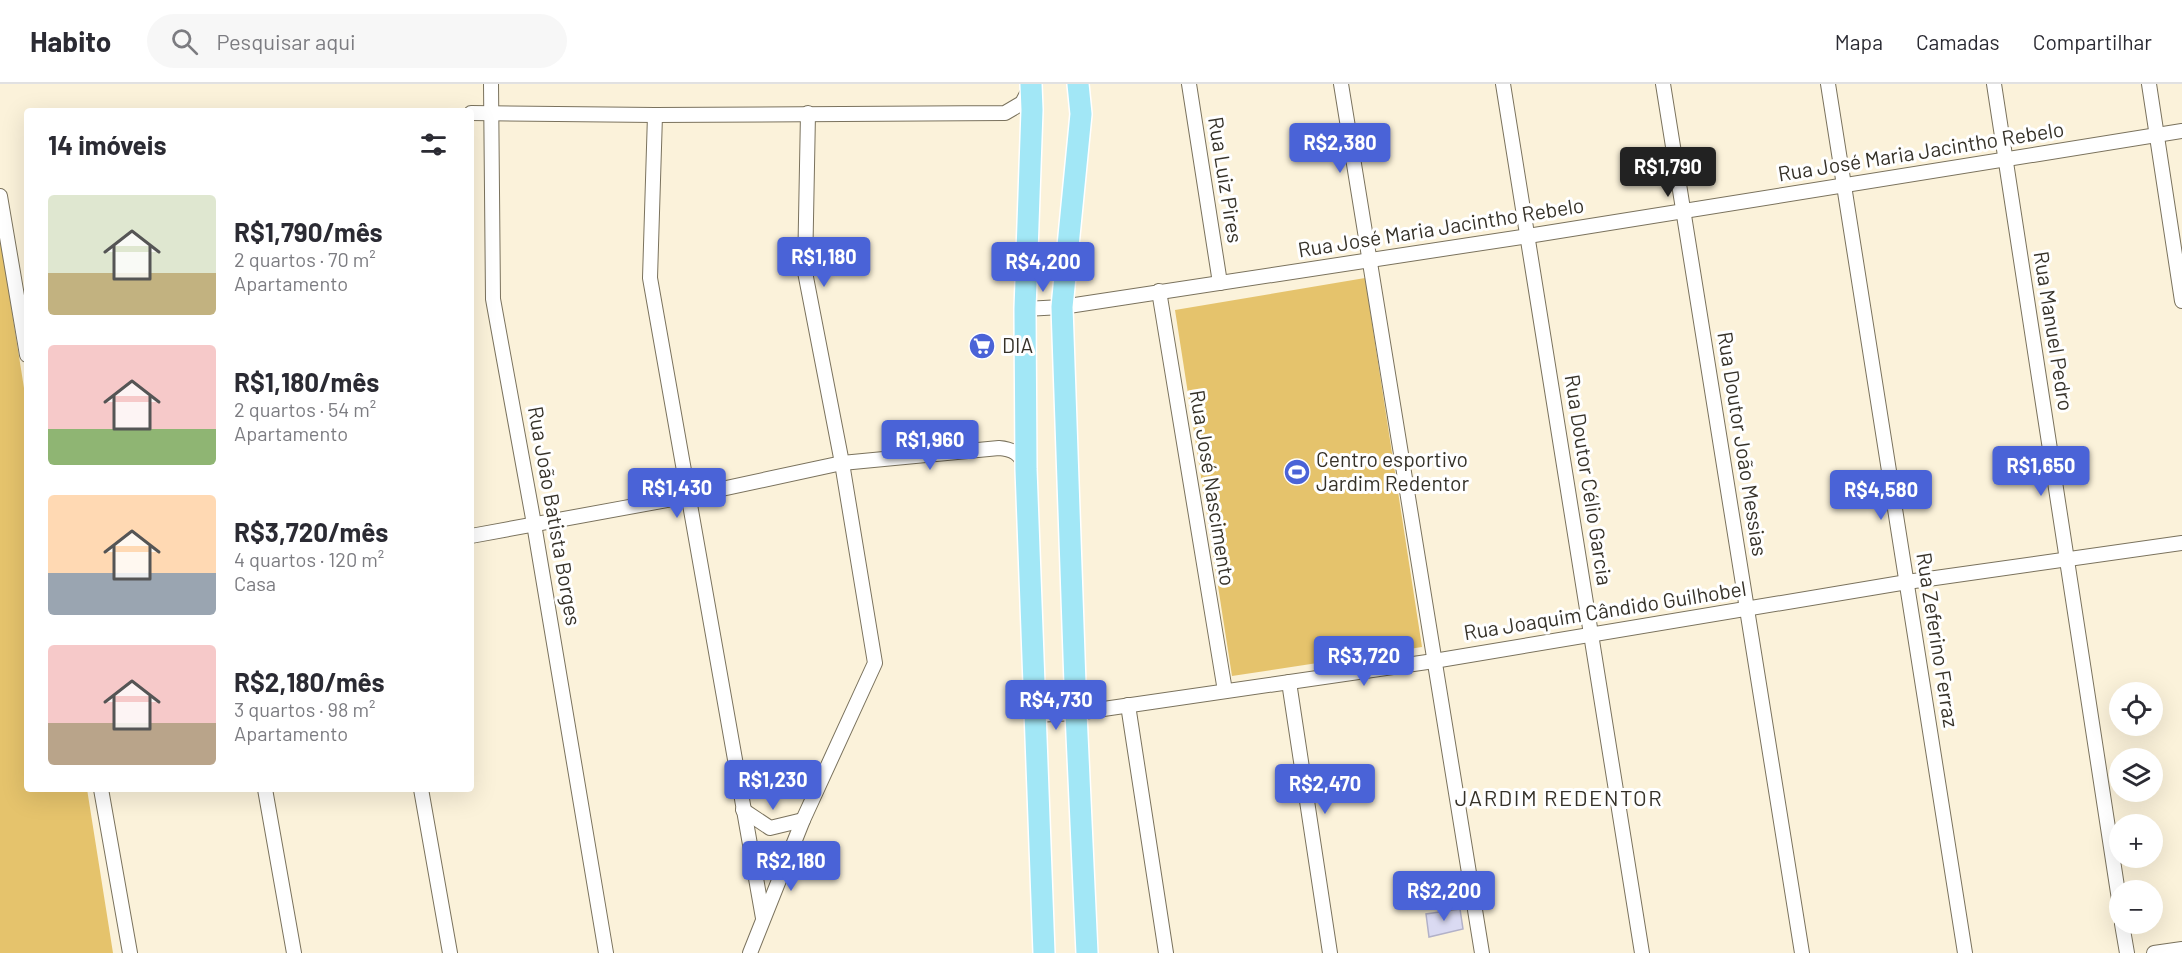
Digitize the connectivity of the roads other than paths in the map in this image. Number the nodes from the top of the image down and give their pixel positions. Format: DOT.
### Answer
graph roads {
  1 [pos="491,84"];
  2 [pos="1078,84"];
  3 [pos="1189,84"];
  4 [pos="1341,84"];
  5 [pos="1503,84"];
  6 [pos="1663,84"];
  7 [pos="1828,84"];
  8 [pos="1994,84"];
  9 [pos="2149,84"];
  10 [pos="1031,85"];
  11 [pos="474,113"];
  12 [pos="492,113"];
  13 [pos="808,113"];
  14 [pos="655,115"];
  15 [pos="2182,131"];
  16 [pos="2156,135"];
  17 [pos="2006,160"];
  18 [pos="1844,185"];
  19 [pos="0,196"];
  20 [pos="1683,212"];
  21 [pos="1528,237"];
  22 [pos="1370,260"];
  23 [pos="1220,283"];
  24 [pos="1159,291"];
  25 [pos="2182,301"];
  26 [pos="1062,307"];
  27 [pos="1025,309"];
  28 [pos="24,337"];
  29 [pos="842,463"];
  30 [pos="1026,469"];
  31 [pos="689,496"];
  32 [pos="534,524"];
  33 [pos="474,535"];
  34 [pos="2182,543"];
  35 [pos="2067,560"];
  36 [pos="1907,582"];
  37 [pos="1747,609"];
  38 [pos="1591,634"];
  39 [pos="1434,661"];
  40 [pos="1289,682"];
  41 [pos="1225,692"];
  42 [pos="1128,705"];
  43 [pos="1076,713"];
  44 [pos="1034,715"];
  45 [pos="102,792"];
  46 [pos="266,792"];
  47 [pos="422,792"];
  48 [pos="743,810"];
  49 [pos="803,820"];
  50 [pos="2116,880"];
  51 [pos="764,918"];
  52 [pos="2124,934"];
  53 [pos="2182,949"];
  54 [pos="131,950"];
  55 [pos="294,953"];
  56 [pos="450,953"];
  57 [pos="606,953"];
  58 [pos="750,953"];
  59 [pos="1044,953"];
  60 [pos="1087,953"];
  61 [pos="1166,953"];
  62 [pos="1330,953"];
  63 [pos="1482,953"];
  64 [pos="1642,953"];
  65 [pos="1802,953"];
  66 [pos="1965,953"];
  67 [pos="2127,953"];
  68 [pos="2154,953"];
  1 -- 12 [label="street, Rua João Batista Borges"];
  2 -- 26 [label="main road"];
  3 -- 23 [label="street, Rua Luiz Pires"];
  4 -- 22 [label="street"];
  5 -- 21 [label="street, Rua Doutor Célio Garcia"];
  6 -- 20 [label="street, Rua Doutor João Messias"];
  7 -- 18 [label="street, Rua Zeferino Ferraz"];
  8 -- 17 [label="street, Rua Manuel Pedro"];
  9 -- 16 [label="street"];
  10 -- 13 [label="street"];
  10 -- 27 [label="main road"];
  11 -- 12 [label="street"];
  12 -- 14 [label="street"];
  12 -- 32 [label="street, Rua João Batista Borges"];
  13 -- 14 [label="street"];
  13 -- 29 [label="street"];
  14 -- 31 [label="street"];
  15 -- 16 [label="street, Rua José Maria Jacintho Rebelo"];
  16 -- 17 [label="street, Rua José Maria Jacintho Rebelo"];
  16 -- 25 [label="street"];
  17 -- 18 [label="street, Rua José Maria Jacintho Rebelo"];
  17 -- 35 [label="street, Rua Manuel Pedro"];
  18 -- 20 [label="street, Rua José Maria Jacintho Rebelo"];
  18 -- 36 [label="street, Rua Zeferino Ferraz"];
  19 -- 28 [label="street"];
  20 -- 21 [label="street, Rua José Maria Jacintho Rebelo"];
  20 -- 37 [label="street, Rua Doutor João Messias"];
  21 -- 22 [label="street, Rua José Maria Jacintho Rebelo"];
  21 -- 38 [label="street, Rua Doutor Célio Garcia"];
  22 -- 23 [label="street, Rua José Maria Jacintho Rebelo"];
  22 -- 39 [label="street"];
  23 -- 24 [label="street, Rua José Maria Jacintho Rebelo"];
  24 -- 26 [label="street, Rua José Maria Jacintho Rebelo"];
  24 -- 41 [label="street, Rua José Nascimento"];
  26 -- 27 [label="street, Rua José Maria Jacintho Rebelo"];
  26 -- 43 [label="main road"];
  27 -- 30 [label="main road"];
  29 -- 30 [label="street"];
  29 -- 31 [label="street"];
  29 -- 49 [label="street"];
  30 -- 44 [label="main road"];
  31 -- 32 [label="street"];
  31 -- 48 [label="street"];
  32 -- 33 [label="street"];
  32 -- 57 [label="street, Rua João Batista Borges"];
  34 -- 35 [label="street, Rua Joaquim Cândido Guilhobel"];
  35 -- 36 [label="street, Rua Joaquim Cândido Guilhobel"];
  35 -- 50 [label="street, Rua Manuel Pedro"];
  36 -- 37 [label="street, Rua Joaquim Cândido Guilhobel"];
  36 -- 66 [label="street, Rua Zeferino Ferraz"];
  37 -- 38 [label="street, Rua Joaquim Cândido Guilhobel"];
  37 -- 65 [label="street, Rua Doutor João Messias"];
  38 -- 39 [label="street, Rua Joaquim Cândido Guilhobel"];
  38 -- 64 [label="street, Rua Doutor Célio Garcia"];
  39 -- 40 [label="street, Rua Joaquim Cândido Guilhobel"];
  39 -- 63 [label="street"];
  40 -- 41 [label="street, Rua Joaquim Cândido Guilhobel"];
  40 -- 62 [label="street"];
  41 -- 42 [label="street, Rua Joaquim Cândido Guilhobel"];
  42 -- 43 [label="street, Rua Joaquim Cândido Guilhobel"];
  42 -- 61 [label="street"];
  43 -- 44 [label="street, Rua Joaquim Cândido Guilhobel"];
  43 -- 60 [label="main road"];
  44 -- 59 [label="main road"];
  45 -- 54 [label="street"];
  46 -- 55 [label="street"];
  47 -- 56 [label="street"];
  48 -- 49 [label="street"];
  48 -- 51 [label="street"];
  49 -- 51 [label="street"];
  51 -- 58 [label="street"];
  52 -- 67 [label="street"];
  53 -- 68 [label="street"];
}
